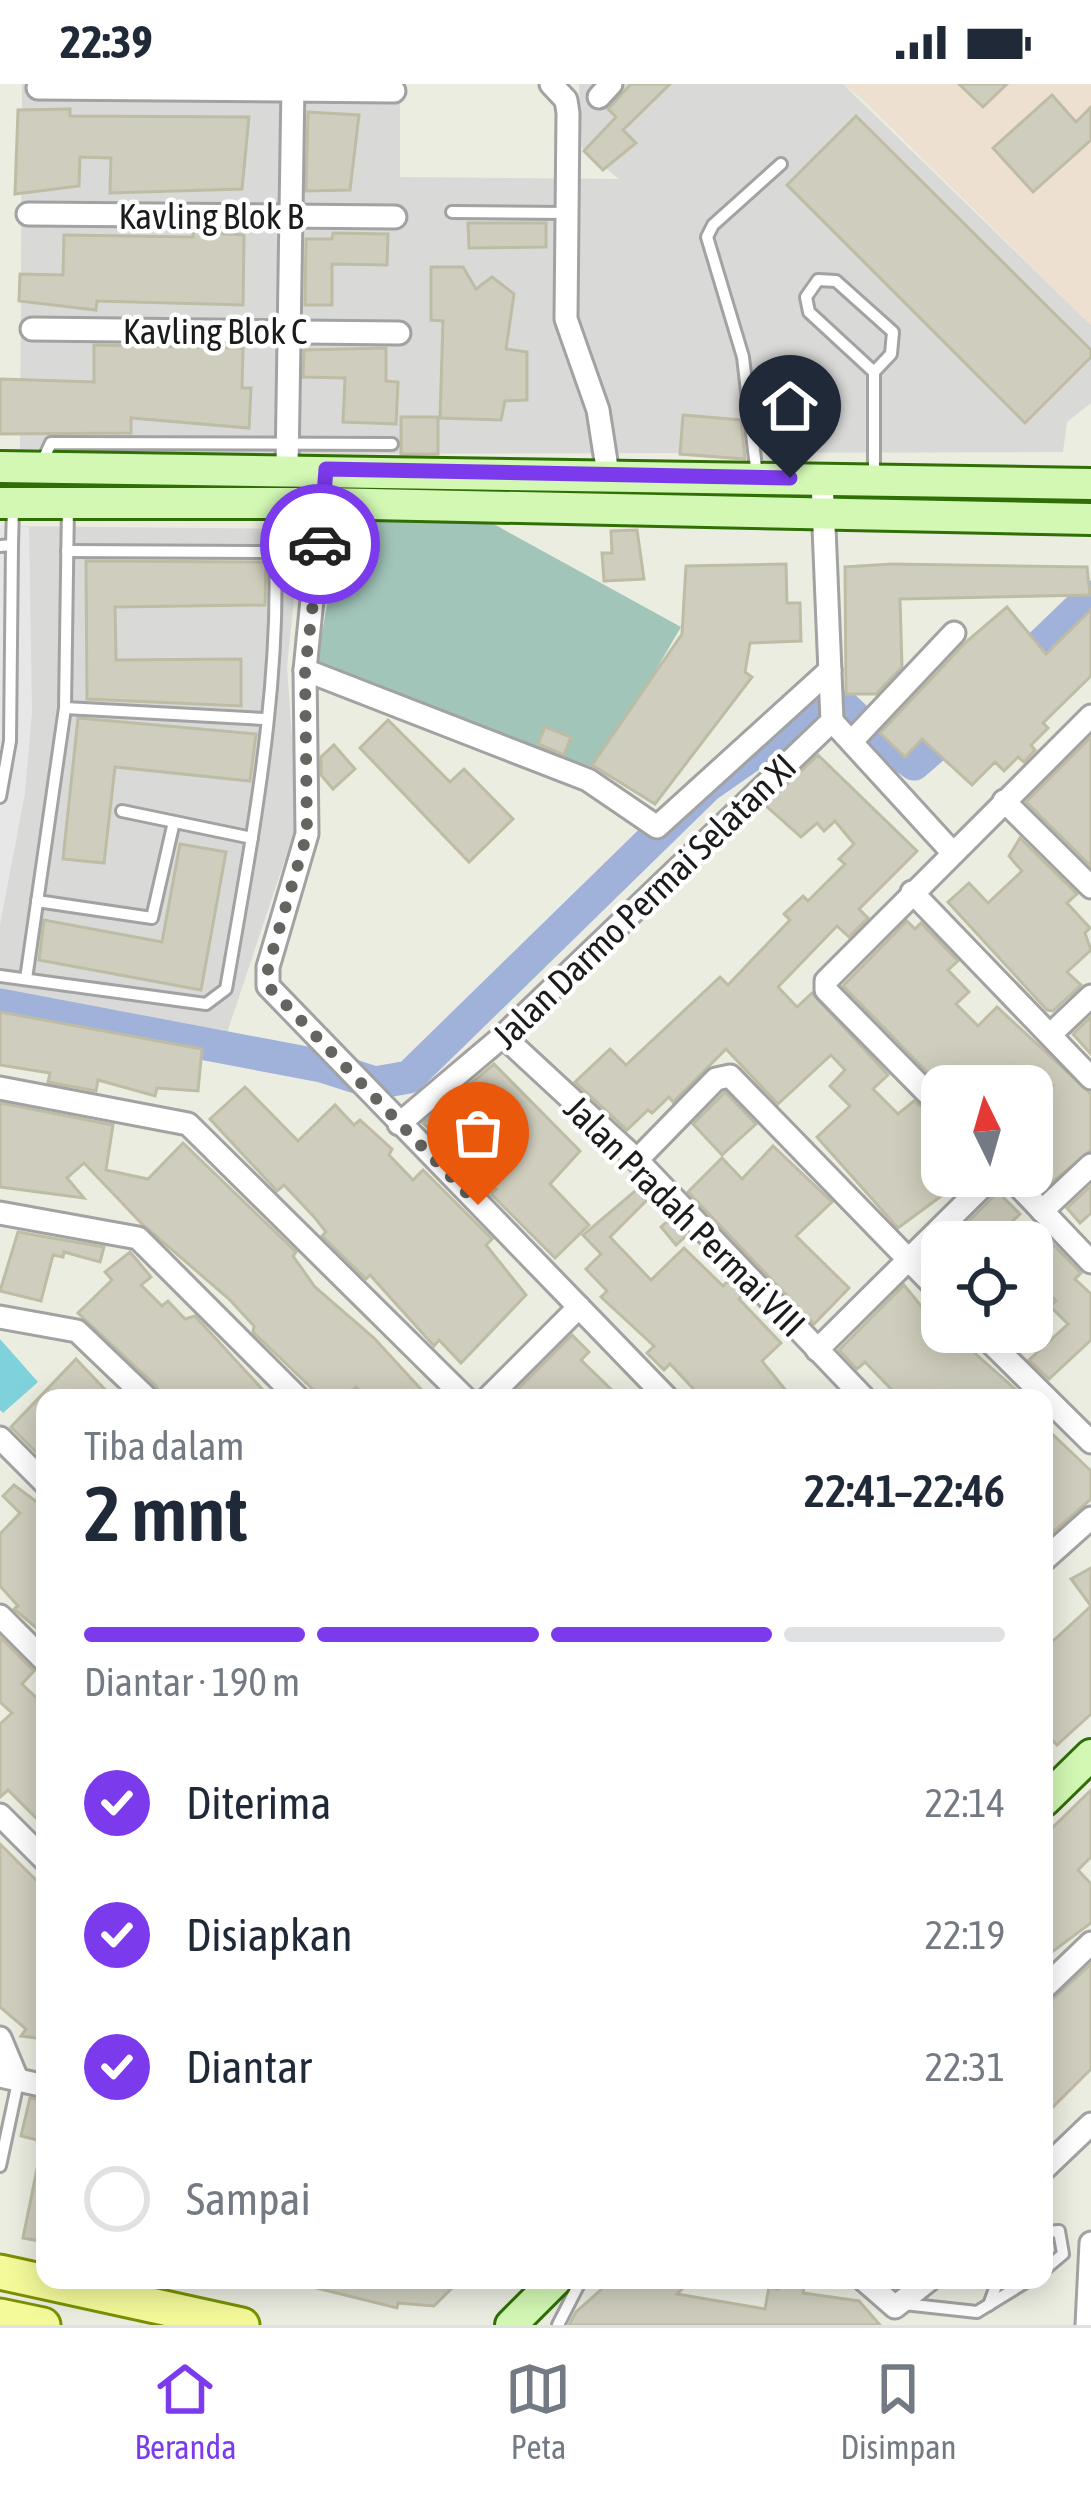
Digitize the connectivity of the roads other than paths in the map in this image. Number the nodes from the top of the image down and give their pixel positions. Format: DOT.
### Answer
graph roads {
  1 [pos="551,84"];
  2 [pos="293,87"];
  3 [pos="38,88"];
  4 [pos="394,91"];
  5 [pos="781,164"];
  6 [pos="452,212"];
  7 [pos="28,214"];
  8 [pos="567,214"];
  9 [pos="291,216"];
  10 [pos="395,217"];
  11 [pos="32,329"];
  12 [pos="289,332"];
  13 [pos="399,332"];
  14 [pos="874,372"];
  15 [pos="392,444"];
  16 [pos="287,456"];
  17 [pos="0,467"];
  18 [pos="40,467"];
  19 [pos="119,467"];
  20 [pos="326,469"];
  21 [pos="520,473"];
  22 [pos="608,474"];
  23 [pos="757,478"];
  24 [pos="822,479"];
  25 [pos="874,480"];
  26 [pos="1091,484"];
  27 [pos="68,502"];
  28 [pos="120,502"];
  29 [pos="272,502"];
  30 [pos="6,503"];
  31 [pos="324,503"];
  32 [pos="520,508"];
  33 [pos="824,516"];
  34 [pos="1091,519"];
  35 [pos="6,545"];
  36 [pos="67,551"];
  37 [pos="277,552"];
  38 [pos="954,633"];
  39 [pos="305,670"];
  40 [pos="830,670"];
  41 [pos="65,708"];
  42 [pos="1091,716"];
  43 [pos="264,719"];
  44 [pos="832,722"];
  45 [pos="5,740"];
  46 [pos="852,741"];
  47 [pos="0,797"];
  48 [pos="1004,801"];
  49 [pos="122,811"];
  50 [pos="173,826"];
  51 [pos="252,838"];
  52 [pos="952,852"];
  53 [pos="1091,887"];
  54 [pos="912,892"];
  55 [pos="37,902"];
  56 [pos="0,976"];
  57 [pos="26,979"];
  58 [pos="1091,996"];
  59 [pos="1051,1034"];
  60 [pos="503,1036"];
  61 [pos="1091,1078"];
  62 [pos="921,1087"];
  63 [pos="0,1088"];
  64 [pos="398,1124"];
  65 [pos="637,1160"];
  66 [pos="1091,1165"];
  67 [pos="972,1197"];
  68 [pos="1029,1197"];
  69 [pos="1042,1211"];
  70 [pos="0,1213"];
  71 [pos="908,1260"];
  72 [pos="1091,1262"];
  73 [pos="921,1273"];
  74 [pos="579,1307"];
  75 [pos="0,1317"];
  76 [pos="818,1350"];
  77 [pos="1001,1353"];
  78 [pos="138,1389"];
  79 [pos="289,1389"];
  80 [pos="456,1389"];
  81 [pos="497,1389"];
  82 [pos="658,1389"];
  83 [pos="855,1389"];
  84 [pos="1038,1389"];
  85 [pos="1053,1404"];
  86 [pos="0,1438"];
  87 [pos="1091,1442"];
  88 [pos="36,1474"];
  89 [pos="1091,1518"];
  90 [pos="1053,1552"];
  91 [pos="0,1616"];
  92 [pos="36,1652"];
  93 [pos="1091,1755"];
  94 [pos="1053,1790"];
  95 [pos="0,1814"];
  96 [pos="36,1851"];
  97 [pos="1091,1943"];
  98 [pos="1053,1979"];
  99 [pos="0,2038"];
  100 [pos="9,2078"];
  101 [pos="1091,2124"];
  102 [pos="1053,2160"];
  103 [pos="0,2166"];
  104 [pos="1053,2232"];
  105 [pos="1091,2242"];
  106 [pos="1053,2262"];
  107 [pos="0,2272"];
  108 [pos="36,2281"];
  109 [pos="65,2289"];
  110 [pos="547,2289"];
  111 [pos="576,2289"];
  112 [pos="872,2289"];
  113 [pos="920,2289"];
  114 [pos="995,2289"];
  115 [pos="1015,2289"];
  116 [pos="904,2304"];
  117 [pos="989,2306"];
  118 [pos="175,2318"];
  119 [pos="4,2319"];
  120 [pos="43,2325"];
  121 [pos="242,2325"];
  122 [pos="511,2325"];
  123 [pos="558,2325"];
  124 [pos="1087,2325"];
  1 -- 8 [label="street"];
  2 -- 3 [label="street"];
  2 -- 4 [label="street"];
  2 -- 9 [label="street"];
  5 -- 23 [label="lane"];
  6 -- 8 [label="lane"];
  7 -- 9 [label="street, Kavling Blok B"];
  8 -- 22 [label="street"];
  9 -- 10 [label="street, Kavling Blok B"];
  9 -- 12 [label="street"];
  11 -- 12 [label="street, Kavling Blok C"];
  12 -- 13 [label="street, Kavling Blok C"];
  12 -- 16 [label="street"];
  14 -- 14 [label="lane"];
  14 -- 25 [label="lane"];
  15 -- 16 [label="lane"];
  16 -- 18 [label="lane"];
  16 -- 19 [label="main road"];
  16 -- 20 [label="main road"];
  17 -- 18 [label="main road"];
  18 -- 19 [label="main road"];
  19 -- 28 [label="main road"];
  20 -- 21 [label="main road"];
  20 -- 31 [label="street"];
  21 -- 22 [label="main road"];
  21 -- 32 [label="main road"];
  22 -- 23 [label="main road"];
  23 -- 24 [label="main road"];
  24 -- 25 [label="main road"];
  24 -- 33 [label="street"];
  25 -- 26 [label="main road"];
  27 -- 28 [label="main road"];
  27 -- 30 [label="main road"];
  27 -- 36 [label="lane"];
  28 -- 29 [label="main road"];
  29 -- 31 [label="main road"];
  29 -- 37 [label="lane"];
  30 -- 35 [label="lane"];
  31 -- 32 [label="main road"];
  31 -- 39 [label="street"];
  32 -- 33 [label="main road"];
  33 -- 34 [label="main road"];
  33 -- 40 [label="street"];
  35 -- 45 [label="lane"];
  36 -- 37 [label="lane"];
  36 -- 41 [label="lane"];
  37 -- 43 [label="lane"];
  38 -- 46 [label="street"];
  39 -- 40 [label="street"];
  39 -- 64 [label="street"];
  40 -- 44 [label="street"];
  41 -- 43 [label="lane"];
  41 -- 55 [label="lane"];
  42 -- 48 [label="street"];
  43 -- 51 [label="lane"];
  44 -- 46 [label="street"];
  44 -- 60 [label="street, Jalan Darmo Permai Selatan XI"];
  45 -- 47 [label="lane"];
  46 -- 52 [label="street"];
  48 -- 52 [label="street"];
  48 -- 53 [label="street"];
  49 -- 50 [label="lane"];
  50 -- 51 [label="lane"];
  50 -- 55 [label="lane"];
  51 -- 57 [label="lane"];
  52 -- 54 [label="street"];
  54 -- 59 [label="street"];
  54 -- 62 [label="street"];
  55 -- 57 [label="lane"];
  56 -- 57 [label="lane"];
  58 -- 59 [label="street"];
  59 -- 61 [label="street"];
  60 -- 64 [label="street, Jalan Darmo Permai Selatan XI"];
  60 -- 65 [label="street, Jalan Pradah Permai VIII"];
  63 -- 80 [label="street"];
  64 -- 74 [label="street"];
  65 -- 71 [label="street"];
  65 -- 76 [label="street, Jalan Pradah Permai VIII"];
  66 -- 69 [label="street"];
  67 -- 71 [label="street"];
  68 -- 69 [label="street"];
  69 -- 72 [label="street"];
  70 -- 79 [label="street"];
  71 -- 73 [label="street"];
  71 -- 76 [label="street"];
  74 -- 81 [label="street"];
  74 -- 82 [label="street"];
  75 -- 78 [label="street"];
  76 -- 83 [label="street, Jalan Pradah Permai VIII"];
  77 -- 84 [label="street"];
  85 -- 87 [label="street"];
  86 -- 88 [label="street"];
  89 -- 90 [label="street"];
  91 -- 92 [label="street"];
  93 -- 94 [label="main road"];
  95 -- 96 [label="street"];
  97 -- 98 [label="street"];
  99 -- 100 [label="street"];
  100 -- 103 [label="lane"];
  101 -- 102 [label="street"];
  104 -- 106 [label="lane"];
  105 -- 124 [label="street"];
  107 -- 108 [label="main road"];
  109 -- 118 [label="main road"];
  110 -- 122 [label="main road"];
  111 -- 123 [label="lane"];
  112 -- 116 [label="street"];
  113 -- 116 [label="street"];
  114 -- 117 [label="lane"];
  115 -- 117 [label="lane"];
  116 -- 117 [label="lane"];
  118 -- 121 [label="main road"];
  119 -- 120 [label="main road"];
}
